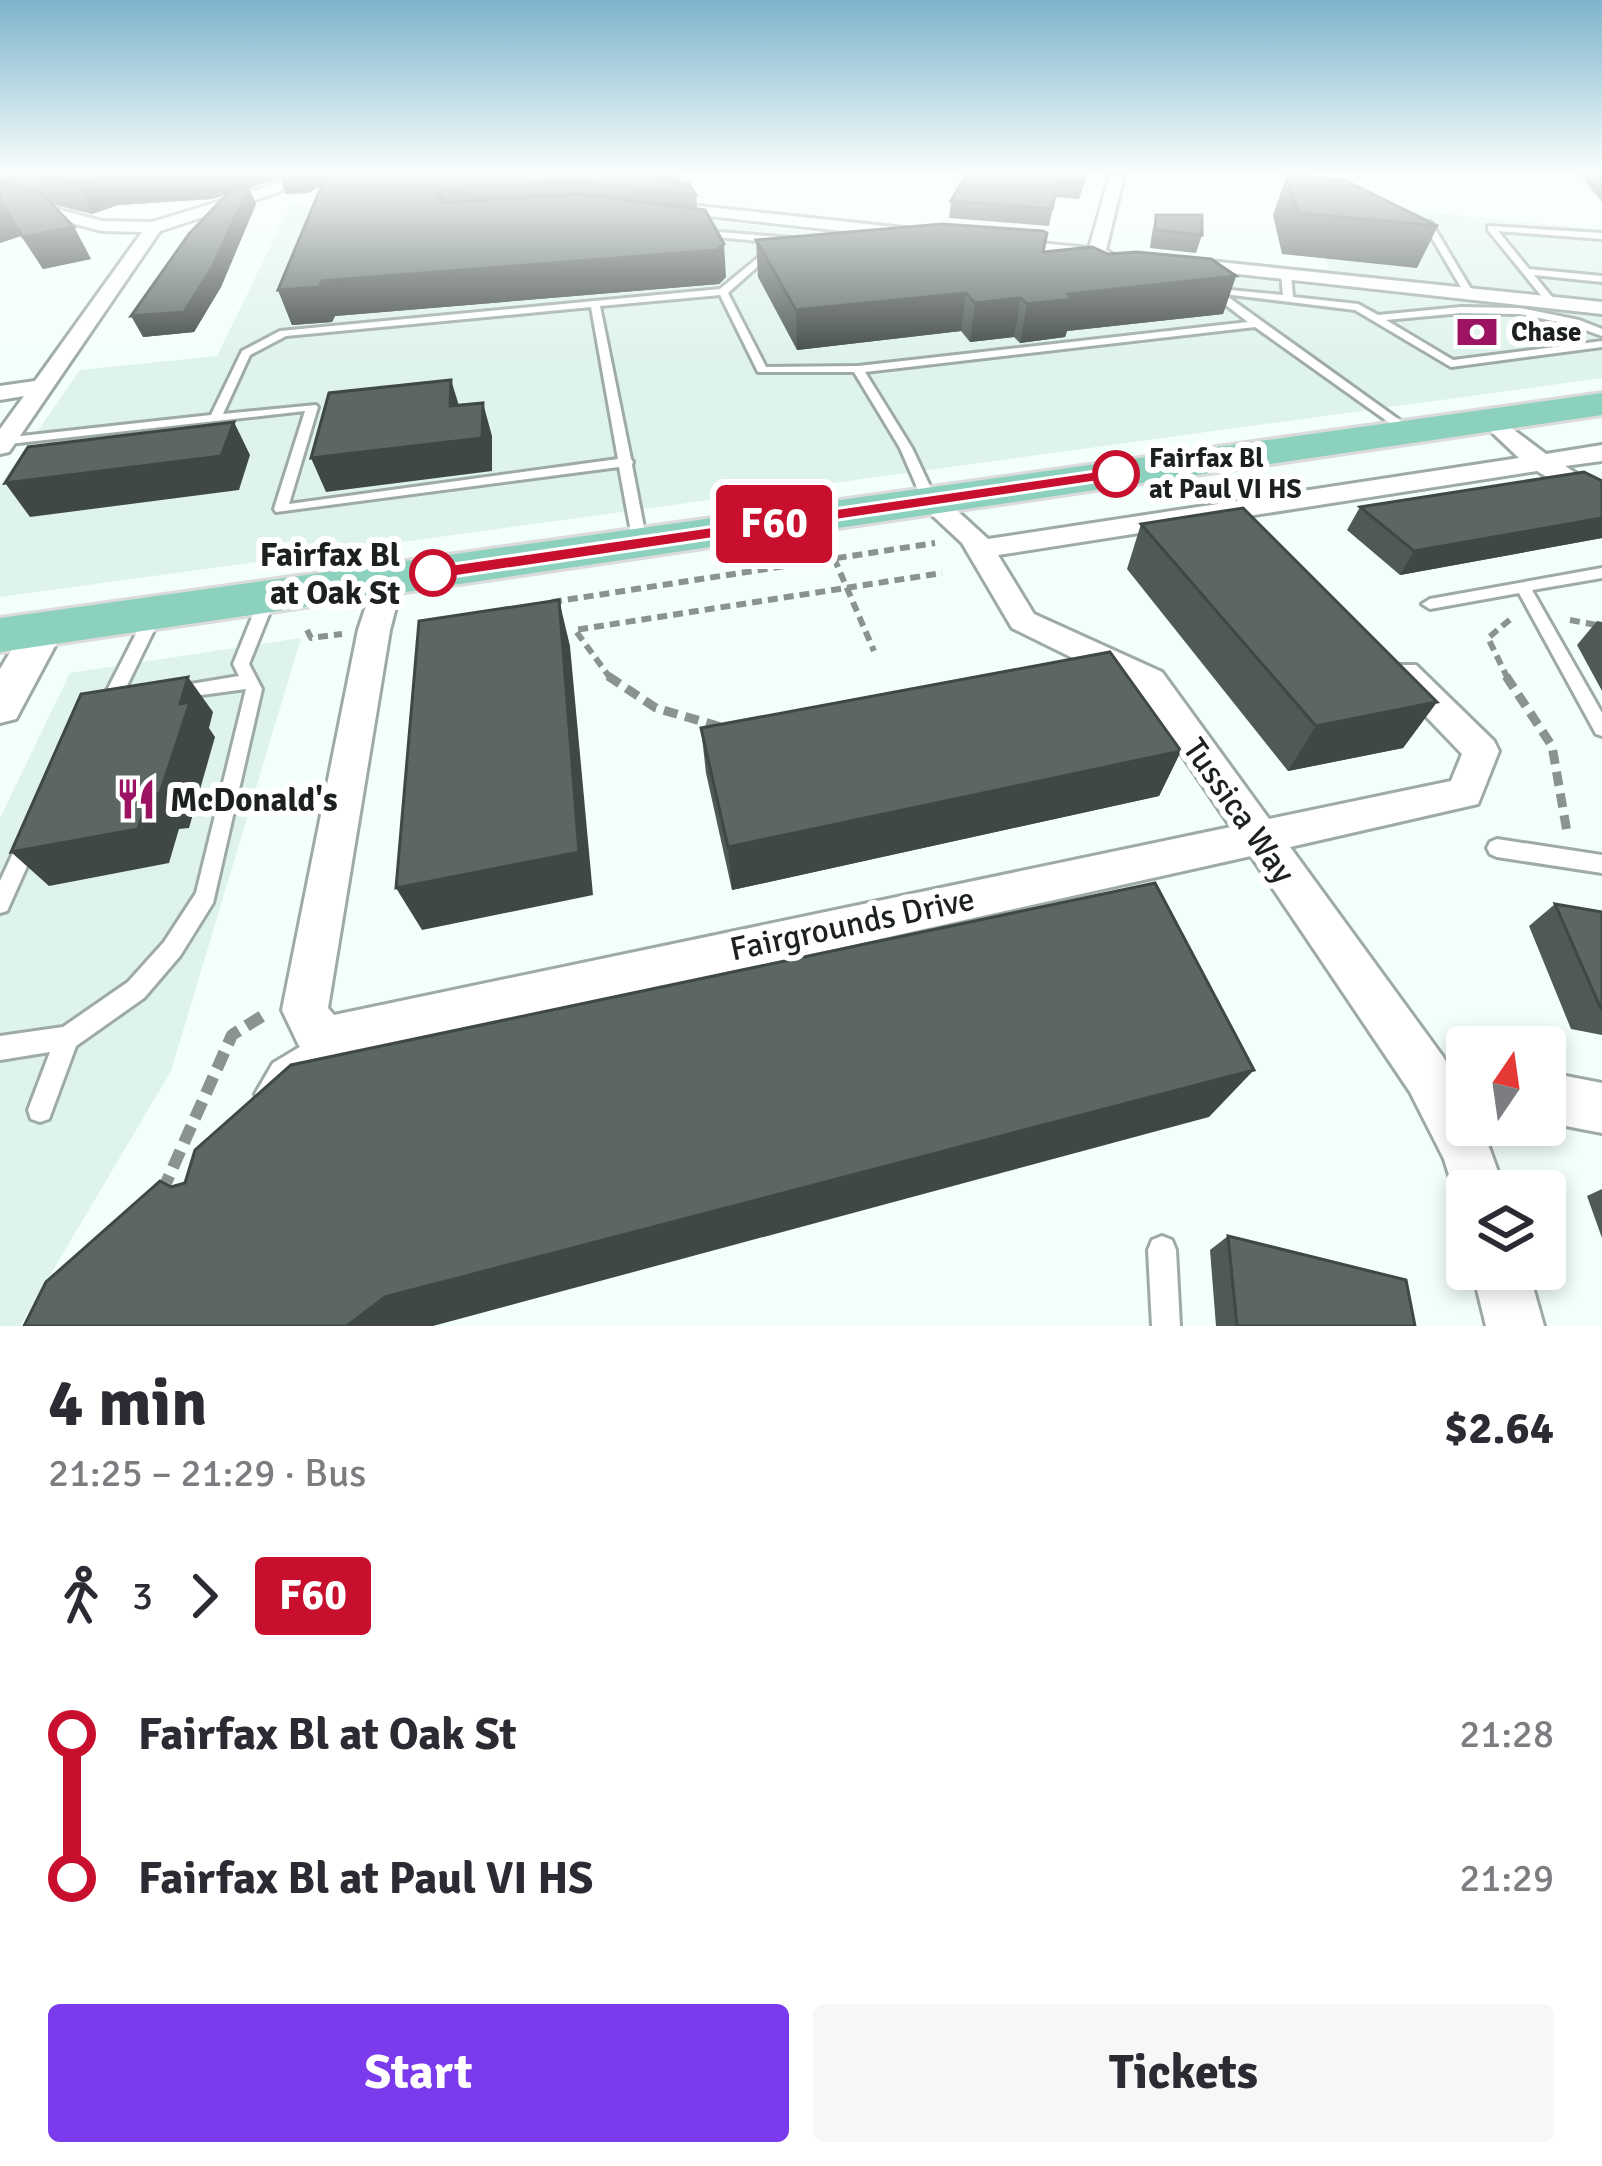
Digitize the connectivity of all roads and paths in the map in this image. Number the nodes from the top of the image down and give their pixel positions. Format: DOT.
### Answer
graph roads {
  1 [pos="147,237"];
  2 [pos="746,237"];
  3 [pos="1101,237"];
  4 [pos="1435,237"];
  5 [pos="1498,237"];
  6 [pos="782,240"];
  7 [pos="801,241"];
  8 [pos="990,249"];
  9 [pos="1096,254"];
  10 [pos="1118,256"];
  11 [pos="1040,259"];
  12 [pos="1160,261"];
  13 [pos="1526,271"];
  14 [pos="1286,274"];
  15 [pos="1602,279"];
  16 [pos="1191,288"];
  17 [pos="1214,291"];
  18 [pos="723,292"];
  19 [pos="1469,294"];
  20 [pos="1288,299"];
  21 [pos="1551,302"];
  22 [pos="595,304"];
  23 [pos="1602,308"];
  24 [pos="1376,318"];
  25 [pos="1256,325"];
  26 [pos="1602,333"];
  27 [pos="1602,344"];
  28 [pos="858,369"];
  29 [pos="43,387"];
  30 [pos="0,393"];
  31 [pos="1602,404"];
  32 [pos="215,418"];
  33 [pos="1491,420"];
  34 [pos="1408,432"];
  35 [pos="2,445"];
  36 [pos="1602,453"];
  37 [pos="627,462"];
  38 [pos="1541,462"];
  39 [pos="930,501"];
  40 [pos="1602,502"];
  41 [pos="1243,509"];
  42 [pos="1274,541"];
  43 [pos="640,543"];
  44 [pos="981,549"];
  45 [pos="835,559"];
  46 [pos="942,573"];
  47 [pos="1602,573"];
  48 [pos="388,580"];
  49 [pos="847,588"];
  50 [pos="1524,589"];
  51 [pos="268,597"];
  52 [pos="1430,604"];
  53 [pos="154,614"];
  54 [pos="1539,616"];
  55 [pos="1602,626"];
  56 [pos="22,632"];
  57 [pos="1370,638"];
  58 [pos="874,651"];
  59 [pos="250,681"];
  60 [pos="158,695"];
  61 [pos="135,698"];
  62 [pos="0,707"];
  63 [pos="729,728"];
  64 [pos="1602,729"];
  65 [pos="36,825"];
  66 [pos="1256,836"];
  67 [pos="1497,848"];
  68 [pos="1579,861"];
  69 [pos="1602,864"];
  70 [pos="0,904"];
  71 [pos="320,1024"];
  72 [pos="67,1038"];
  73 [pos="0,1048"];
  74 [pos="1446,1078"];
  75 [pos="1566,1101"];
  76 [pos="1602,1108"];
  77 [pos="40,1110"];
  78 [pos="255,1110"];
  79 [pos="159,1197"];
  80 [pos="1162,1250"];
  81 [pos="1506,1290"];
  82 [pos="1166,1326"];
  83 [pos="1515,1326"];
  1 -- 29 [label="street"];
  2 -- 6 [label="lane"];
  3 -- 9 [label="street"];
  4 -- 19 [label="lane"];
  5 -- 13 [label="lane"];
  6 -- 7 [label="lane"];
  6 -- 18 [label="lane"];
  8 -- 9 [label="street"];
  8 -- 11 [label="lane"];
  9 -- 10 [label="street"];
  12 -- 14 [label="street"];
  13 -- 15 [label="lane"];
  13 -- 21 [label="lane"];
  14 -- 19 [label="street"];
  14 -- 20 [label="lane"];
  16 -- 17 [label="lane"];
  17 -- 20 [label="lane"];
  17 -- 25 [label="lane"];
  18 -- 22 [label="lane"];
  18 -- 28 [label="lane"];
  19 -- 21 [label="street"];
  20 -- 24 [label="lane"];
  21 -- 23 [label="street"];
  22 -- 32 [label="lane"];
  22 -- 37 [label="lane"];
  24 -- 26 [label="lane"];
  24 -- 27 [label="lane"];
  25 -- 28 [label="lane"];
  25 -- 34 [label="lane"];
  28 -- 39 [label="lane"];
  29 -- 30 [label="street"];
  29 -- 35 [label="street"];
  31 -- 33 [label="main road"];
  32 -- 35 [label="lane"];
  32 -- 37 [label="lane"];
  33 -- 34 [label="main road"];
  33 -- 38 [label="street"];
  34 -- 39 [label="main road"];
  36 -- 38 [label="street"];
  37 -- 43 [label="lane"];
  38 -- 40 [label="street"];
  38 -- 41 [label="street"];
  39 -- 43 [label="main road"];
  39 -- 44 [label="street, Tussica Way"];
  41 -- 42 [label="street"];
  41 -- 44 [label="street"];
  43 -- 48 [label="main road"];
  44 -- 66 [label="street, Tussica Way"];
  45 -- 49 [label="path"];
  46 -- 49 [label="path"];
  47 -- 50 [label="lane"];
  48 -- 51 [label="main road"];
  48 -- 71 [label="street"];
  49 -- 58 [label="path"];
  49 -- 63 [label="path"];
  50 -- 52 [label="lane"];
  50 -- 54 [label="lane"];
  51 -- 53 [label="main road"];
  51 -- 59 [label="lane"];
  53 -- 56 [label="main road"];
  53 -- 61 [label="lane"];
  54 -- 55 [label="path"];
  54 -- 64 [label="lane"];
  54 -- 68 [label="path"];
  56 -- 62 [label="street"];
  57 -- 66 [label="street, Fairgrounds Drive"];
  59 -- 60 [label="lane"];
  59 -- 72 [label="lane"];
  65 -- 70 [label="lane"];
  66 -- 71 [label="street, Fairgrounds Drive"];
  66 -- 74 [label="street, Tussica Way"];
  67 -- 68 [label="lane"];
  68 -- 69 [label="lane"];
  71 -- 78 [label="lane"];
  71 -- 79 [label="path"];
  72 -- 73 [label="lane"];
  72 -- 77 [label="lane"];
  75 -- 76 [label="street"];
  80 -- 82 [label="lane"];
  81 -- 83 [label="street"];
}
